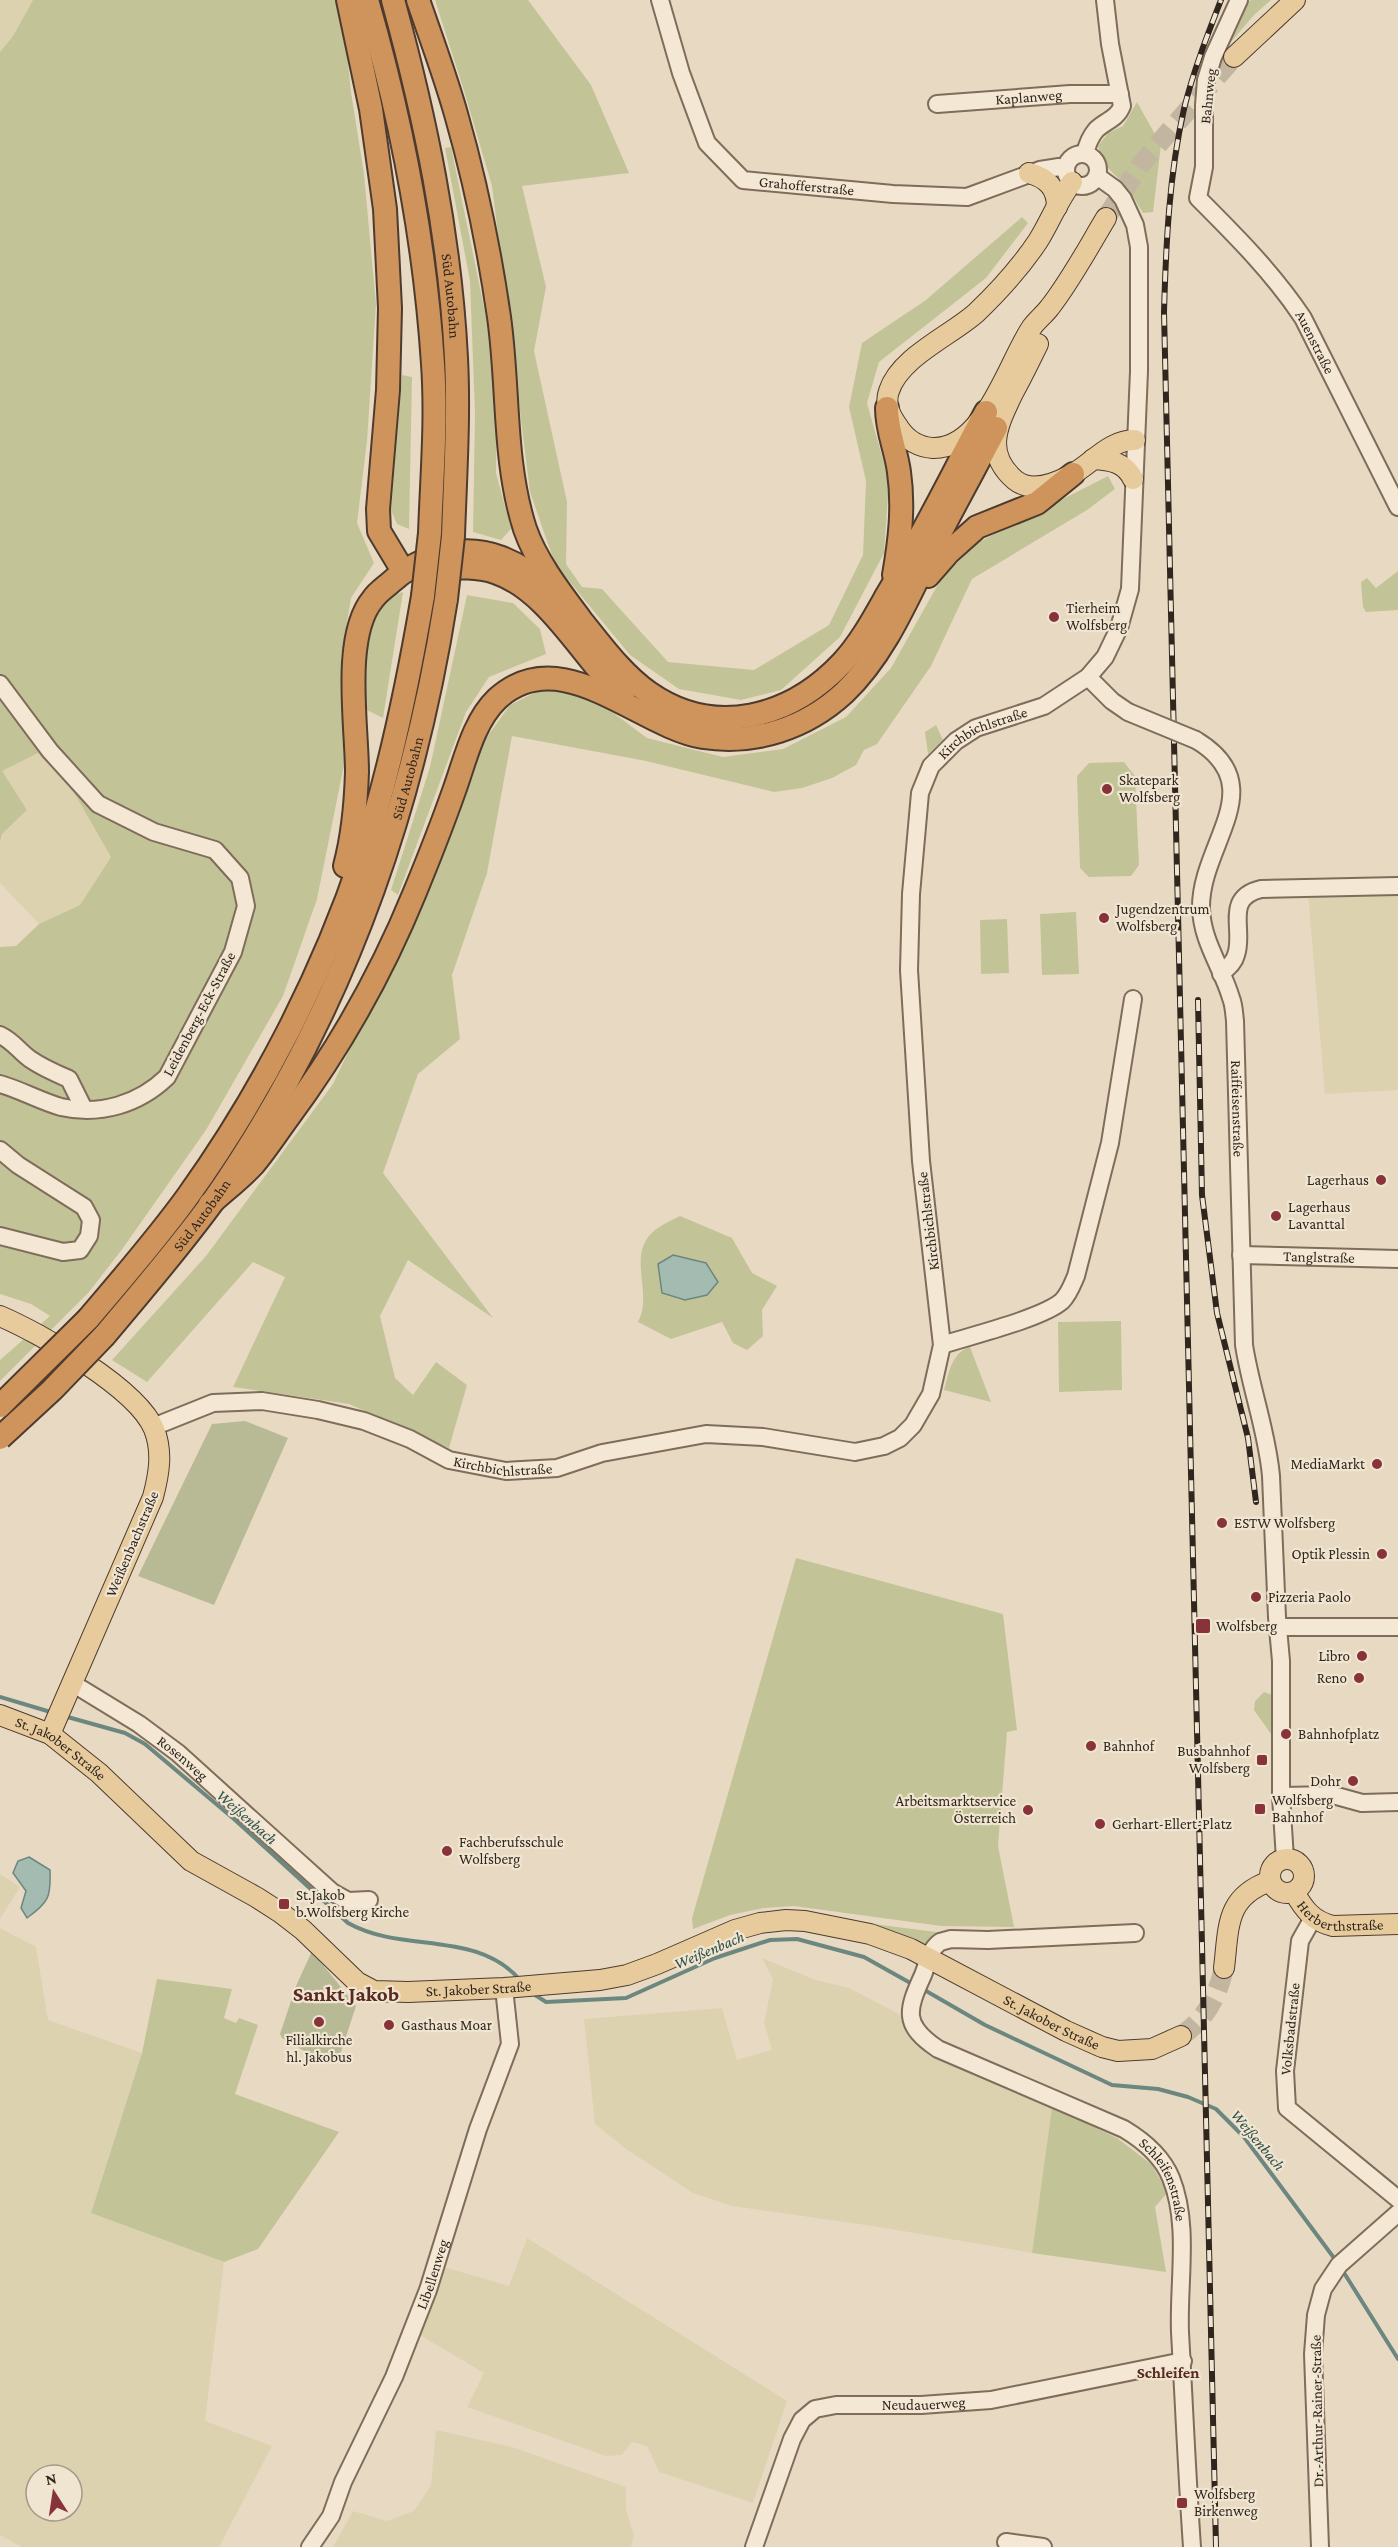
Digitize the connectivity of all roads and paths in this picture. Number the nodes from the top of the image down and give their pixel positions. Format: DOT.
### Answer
graph roads {
  1 [pos="348,0"];
  2 [pos="367,0"];
  3 [pos="393,0"];
  4 [pos="418,0"];
  5 [pos="660,0"];
  6 [pos="1105,0"];
  7 [pos="1239,0"];
  8 [pos="1294,0"];
  9 [pos="1234,57"];
  10 [pos="1120,94"];
  11 [pos="937,104"];
  12 [pos="1085,154"];
  13 [pos="1029,173"];
  14 [pos="1069,176"];
  15 [pos="1097,176"];
  16 [pos="1198,198"];
  17 [pos="1057,207"];
  18 [pos="1106,218"];
  19 [pos="887,408"];
  20 [pos="991,420"];
  21 [pos="1135,440"];
  22 [pos="1093,459"];
  23 [pos="1073,474"];
  24 [pos="1133,479"];
  25 [pos="1397,502"];
  26 [pos="404,571"];
  27 [pos="899,595"];
  28 [pos="575,612"];
  29 [pos="1088,676"];
  30 [pos="0,684"];
  31 [pos="642,714"];
  32 [pos="1398,886"];
  33 [pos="332,934"];
  34 [pos="1221,974"];
  35 [pos="1133,999"];
  36 [pos="0,1035"];
  37 [pos="0,1084"];
  38 [pos="84,1109"];
  39 [pos="0,1150"];
  40 [pos="210,1204"];
  41 [pos="0,1236"];
  42 [pos="1241,1255"];
  43 [pos="1398,1259"];
  44 [pos="0,1316"];
  45 [pos="942,1345"];
  46 [pos="0,1406"];
  47 [pos="153,1427"];
  48 [pos="0,1438"];
  49 [pos="1279,1627"];
  50 [pos="1398,1627"];
  51 [pos="61,1709"];
  52 [pos="0,1715"];
  53 [pos="1281,1796"];
  54 [pos="1398,1802"];
  55 [pos="1285,1859"];
  56 [pos="1270,1881"];
  57 [pos="1294,1892"];
  58 [pos="369,1900"];
  59 [pos="1313,1918"];
  60 [pos="1398,1924"];
  61 [pos="1135,1933"];
  62 [pos="926,1966"];
  63 [pos="1224,1968"];
  64 [pos="509,1987"];
  65 [pos="1181,2036"];
  66 [pos="1398,2199"];
  67 [pos="1398,2213"];
  68 [pos="1183,2361"];
  69 [pos="1006,2542"];
  70 [pos="310,2547"];
  71 [pos="754,2547"];
  72 [pos="1043,2547"];
  73 [pos="1192,2547"];
  74 [pos="1320,2547"];
  1 -- 26 [label="highway"];
  2 -- 33 [label="highway, Süd Autobahn, bridge"];
  3 -- 40 [label="highway, Süd Autobahn, bridge"];
  4 -- 28 [label="highway"];
  5 -- 13 [label="street, Grahofferstraße"];
  6 -- 10 [label="street"];
  7 -- 16 [label="street, Bahnweg"];
  8 -- 9 [label="main road"];
  10 -- 11 [label="street, Kaplanweg"];
  10 -- 12 [label="street"];
  12 -- 14 [label="street"];
  12 -- 15 [label="street"];
  13 -- 14 [label="street, Grahofferstraße"];
  13 -- 17 [label="main road"];
  14 -- 15 [label="street"];
  14 -- 17 [label="main road"];
  15 -- 21 [label="street, Kirchbichlstraße"];
  16 -- 25 [label="street, Auenstraße"];
  17 -- 19 [label="main road"];
  18 -- 20 [label="main road"];
  19 -- 20 [label="main road"];
  19 -- 27 [label="highway"];
  20 -- 23 [label="main road"];
  20 -- 27 [label="highway"];
  21 -- 22 [label="main road"];
  21 -- 24 [label="street, Kirchbichlstraße"];
  22 -- 23 [label="main road"];
  22 -- 24 [label="main road"];
  23 -- 27 [label="highway"];
  24 -- 29 [label="street, Kirchbichlstraße"];
  26 -- 28 [label="highway"];
  26 -- 31 [label="highway"];
  26 -- 33 [label="highway"];
  27 -- 28 [label="highway"];
  27 -- 31 [label="highway"];
  29 -- 34 [label="street, Raiffeisenstraße, bridge"];
  29 -- 45 [label="street, Kirchbichlstraße"];
  30 -- 38 [label="street, Leidenberg-Eck-Straße"];
  31 -- 40 [label="highway"];
  32 -- 34 [label="street"];
  33 -- 46 [label="highway, Süd Autobahn, bridge"];
  34 -- 42 [label="street, Raiffeisenstraße"];
  35 -- 45 [label="street"];
  36 -- 38 [label="street"];
  37 -- 38 [label="street, Leidenberg-Eck-Straße"];
  39 -- 41 [label="street"];
  40 -- 48 [label="highway, Süd Autobahn, bridge"];
  42 -- 43 [label="street, Tanglstraße"];
  42 -- 49 [label="street, Raiffeisenstraße"];
  44 -- 47 [label="main road, Weißenbachstraße"];
  45 -- 47 [label="street, Kirchbichlstraße"];
  47 -- 51 [label="main road, Weißenbachstraße"];
  49 -- 50 [label="street"];
  49 -- 53 [label="street"];
  51 -- 52 [label="main road, St. Jakober Straße"];
  51 -- 58 [label="street, Rosenweg"];
  51 -- 64 [label="main road, St. Jakober Straße"];
  53 -- 54 [label="street"];
  53 -- 55 [label="street"];
  55 -- 56 [label="main road"];
  55 -- 57 [label="main road"];
  56 -- 57 [label="main road"];
  56 -- 63 [label="main road"];
  57 -- 59 [label="main road, Herberthstraße"];
  59 -- 60 [label="main road, Herberthstraße"];
  59 -- 66 [label="street, Volksbadstraße"];
  61 -- 62 [label="street"];
  62 -- 64 [label="main road, St. Jakober Straße"];
  62 -- 65 [label="main road, St. Jakober Straße"];
  62 -- 68 [label="street, Schleifenstraße"];
  64 -- 70 [label="street, Libellenweg"];
  67 -- 74 [label="street, Dr.-Arthur-Rainer-Straße"];
  68 -- 71 [label="street, Neudauerweg"];
  68 -- 73 [label="street, Schleifenstraße"];
  69 -- 72 [label="street"];
}
